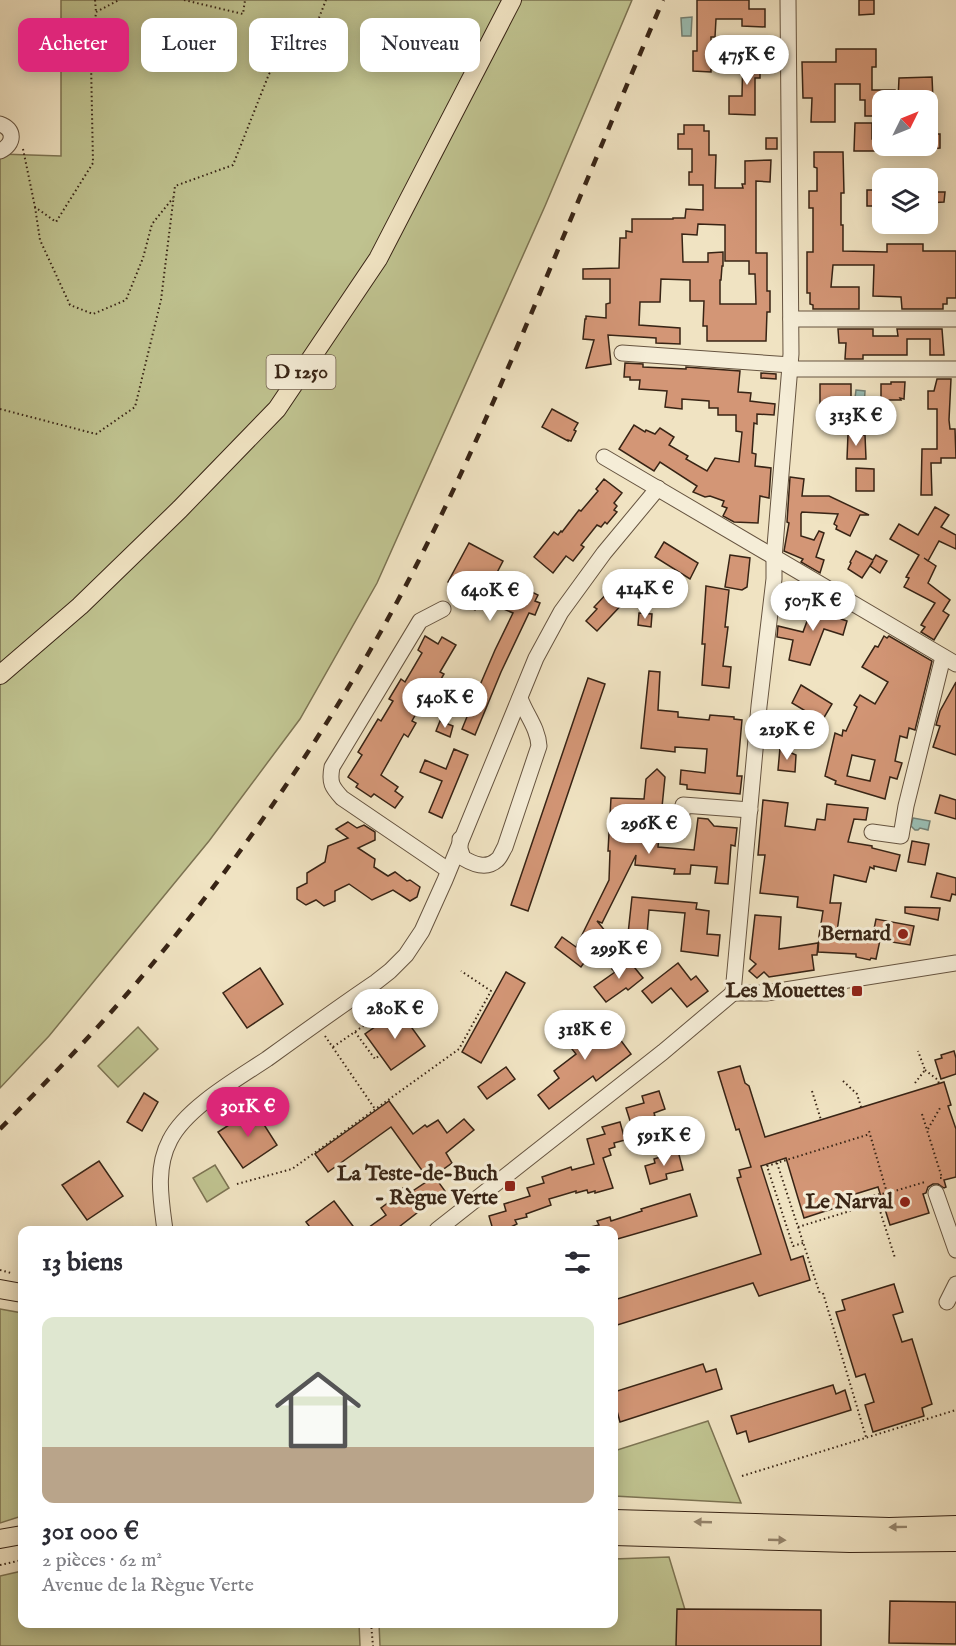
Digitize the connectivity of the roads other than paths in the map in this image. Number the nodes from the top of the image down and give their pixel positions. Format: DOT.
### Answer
graph roads {
  1 [pos="512,0"];
  2 [pos="788,0"];
  3 [pos="0,124"];
  4 [pos="0,151"];
  5 [pos="791,319"];
  6 [pos="956,320"];
  7 [pos="622,353"];
  8 [pos="791,367"];
  9 [pos="956,369"];
  10 [pos="604,457"];
  11 [pos="657,488"];
  12 [pos="774,558"];
  13 [pos="443,609"];
  14 [pos="949,661"];
  15 [pos="0,675"];
  16 [pos="520,699"];
  17 [pos="750,810"];
  18 [pos="680,829"];
  19 [pos="872,832"];
  20 [pos="460,839"];
  21 [pos="448,870"];
  22 [pos="956,963"];
  23 [pos="733,993"];
  24 [pos="936,1193"];
  25 [pos="164,1226"];
  26 [pos="442,1226"];
  27 [pos="956,1250"];
  28 [pos="956,1284"];
  29 [pos="0,1289"];
  30 [pos="18,1292"];
  31 [pos="947,1302"];
  32 [pos="618,1519"];
  33 [pos="956,1525"];
  34 [pos="18,1536"];
  35 [pos="618,1536"];
  36 [pos="0,1539"];
  37 [pos="956,1542"];
  1 -- 15 [label="main road, D 1250"];
  2 -- 5 [label="street"];
  3 -- 4 [label="street"];
  5 -- 6 [label="street"];
  5 -- 8 [label="street"];
  7 -- 8 [label="street"];
  8 -- 9 [label="street"];
  8 -- 12 [label="street"];
  10 -- 11 [label="street"];
  11 -- 12 [label="street"];
  11 -- 16 [label="street"];
  12 -- 14 [label="street"];
  12 -- 17 [label="street"];
  13 -- 21 [label="street"];
  14 -- 19 [label="street"];
  16 -- 20 [label="street"];
  16 -- 20 [label="street"];
  17 -- 18 [label="street"];
  17 -- 23 [label="street"];
  20 -- 21 [label="street"];
  21 -- 25 [label="street"];
  22 -- 23 [label="street"];
  23 -- 26 [label="street"];
  24 -- 27 [label="street"];
  28 -- 31 [label="street"];
  29 -- 30 [label="main road"];
  33 -- 32 [label="main road, one-way"];
  34 -- 36 [label="main road"];
  35 -- 37 [label="main road, one-way"];
}
